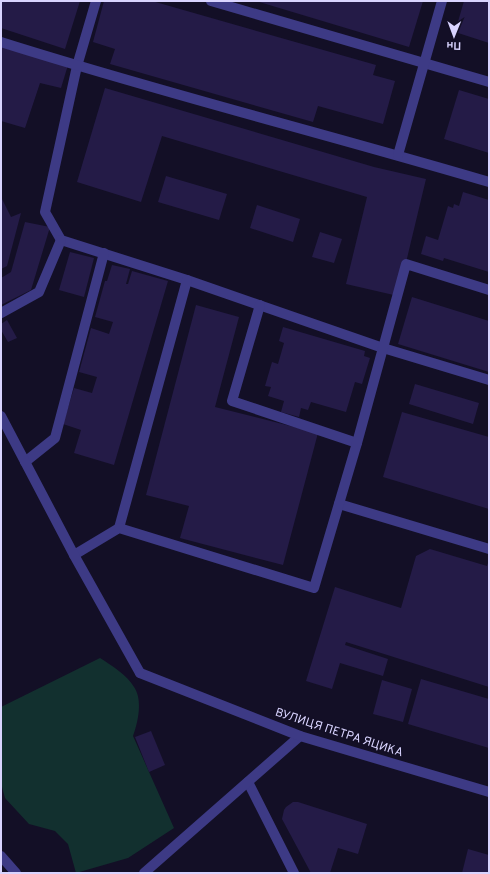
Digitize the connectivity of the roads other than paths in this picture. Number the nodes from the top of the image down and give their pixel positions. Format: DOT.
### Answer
graph roads {
  1 [pos="96,1"];
  2 [pos="211,1"];
  3 [pos="442,1"];
  4 [pos="1,42"];
  5 [pos="424,64"];
  6 [pos="77,66"];
  7 [pos="489,82"];
  8 [pos="398,155"];
  9 [pos="489,182"];
  10 [pos="61,240"];
  11 [pos="104,254"];
  12 [pos="187,280"];
  13 [pos="489,290"];
  14 [pos="260,305"];
  15 [pos="1,313"];
  16 [pos="383,348"];
  17 [pos="489,380"];
  18 [pos="1,416"];
  19 [pos="357,443"];
  20 [pos="25,462"];
  21 [pos="339,504"];
  22 [pos="119,528"];
  23 [pos="489,550"];
  24 [pos="74,555"];
  25 [pos="300,736"];
  26 [pos="248,782"];
  27 [pos="489,792"];
  28 [pos="1,856"];
  29 [pos="16,873"];
  30 [pos="144,873"];
  31 [pos="294,873"];
  1 -- 6 [label="street"];
  2 -- 5 [label="street"];
  3 -- 5 [label="street"];
  4 -- 6 [label="street"];
  5 -- 7 [label="street"];
  5 -- 8 [label="street"];
  6 -- 8 [label="street"];
  6 -- 10 [label="street"];
  8 -- 9 [label="street"];
  10 -- 11 [label="street"];
  10 -- 15 [label="street"];
  11 -- 12 [label="street"];
  11 -- 20 [label="street"];
  12 -- 14 [label="street"];
  12 -- 22 [label="street"];
  13 -- 16 [label="street"];
  14 -- 16 [label="street"];
  14 -- 19 [label="street"];
  16 -- 17 [label="street"];
  16 -- 19 [label="street"];
  18 -- 20 [label="street"];
  19 -- 21 [label="street"];
  20 -- 24 [label="street"];
  21 -- 22 [label="street"];
  21 -- 23 [label="street"];
  22 -- 24 [label="street"];
  24 -- 25 [label="street, ВУЛИЦЯ ПЕТРА ЯЦИКА"];
  25 -- 26 [label="street"];
  25 -- 27 [label="street, ВУЛИЦЯ ПЕТРА ЯЦИКА"];
  26 -- 30 [label="street"];
  26 -- 31 [label="street"];
  28 -- 29 [label="street"];
}
